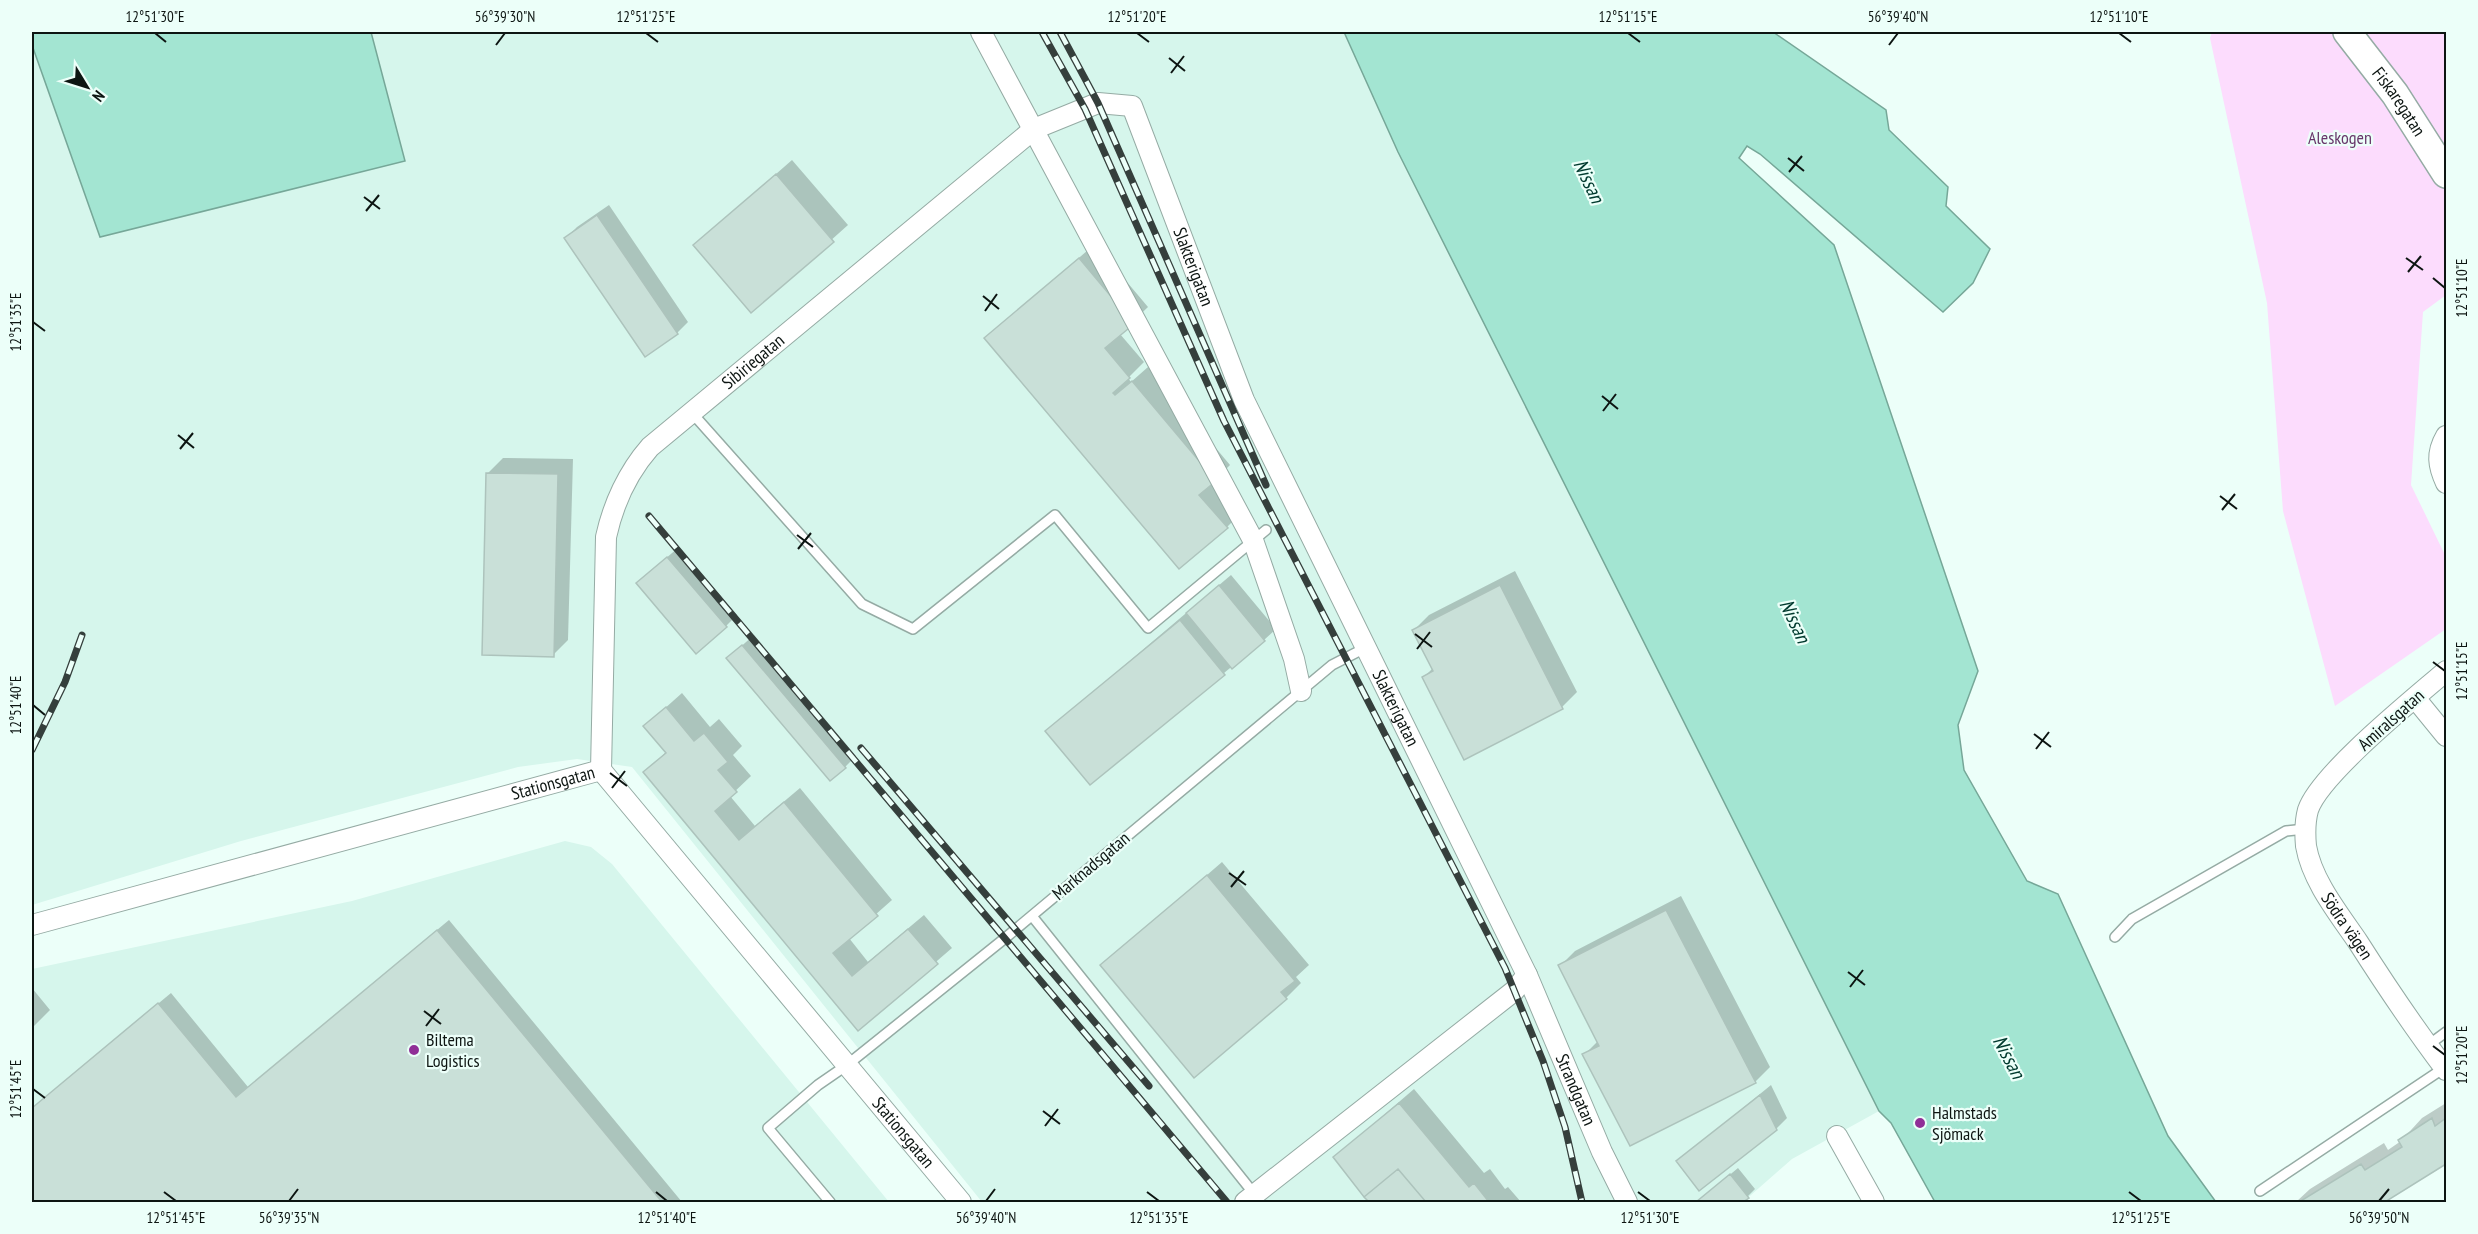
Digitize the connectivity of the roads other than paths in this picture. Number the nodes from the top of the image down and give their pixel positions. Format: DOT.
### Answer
graph roads {
  1 [pos="981,32"];
  2 [pos="2347,32"];
  3 [pos="1132,106"];
  4 [pos="1034,129"];
  5 [pos="2446,174"];
  6 [pos="693,414"];
  7 [pos="2446,436"];
  8 [pos="2446,483"];
  9 [pos="1260,535"];
  10 [pos="1367,647"];
  11 [pos="2446,671"];
  12 [pos="1301,691"];
  13 [pos="2415,698"];
  14 [pos="2446,736"];
  15 [pos="2336,770"];
  16 [pos="601,771"];
  17 [pos="2305,829"];
  18 [pos="1032,916"];
  19 [pos="32,925"];
  20 [pos="2115,937"];
  21 [pos="1527,975"];
  22 [pos="2446,1032"];
  23 [pos="2427,1046"];
  24 [pos="848,1065"];
  25 [pos="2445,1069"];
  26 [pos="1837,1136"];
  27 [pos="2260,1191"];
  28 [pos="1250,1199"];
  29 [pos="830,1203"];
  30 [pos="961,1203"];
  31 [pos="1627,1203"];
  32 [pos="1874,1203"];
  1 -- 4 [label="street"];
  2 -- 5 [label="street, Fiskaregatan"];
  3 -- 4 [label="street, Sibiriegatan"];
  3 -- 10 [label="street, Slakterigatan"];
  4 -- 6 [label="street, Sibiriegatan"];
  4 -- 9 [label="street"];
  6 -- 9 [label="lane"];
  6 -- 16 [label="street, Sibiriegatan"];
  7 -- 8 [label="street"];
  9 -- 12 [label="street"];
  10 -- 12 [label="lane, Marknadsgatan"];
  10 -- 21 [label="street, Slakterigatan"];
  11 -- 13 [label="street, Amiralsgatan"];
  12 -- 18 [label="lane, Marknadsgatan"];
  13 -- 14 [label="street"];
  13 -- 15 [label="street, Amiralsgatan"];
  15 -- 17 [label="street, Södra vägen"];
  16 -- 19 [label="street, Stationsgatan"];
  16 -- 24 [label="street, Stationsgatan"];
  17 -- 20 [label="lane"];
  17 -- 23 [label="street, Södra vägen"];
  18 -- 24 [label="lane, Marknadsgatan"];
  18 -- 28 [label="lane"];
  21 -- 28 [label="street"];
  21 -- 31 [label="street, Strandgatan"];
  22 -- 23 [label="lane"];
  23 -- 25 [label="street, Södra vägen"];
  24 -- 29 [label="lane, Marknadsgatan"];
  24 -- 30 [label="street, Stationsgatan"];
  25 -- 27 [label="lane"];
  26 -- 32 [label="street"];
}
